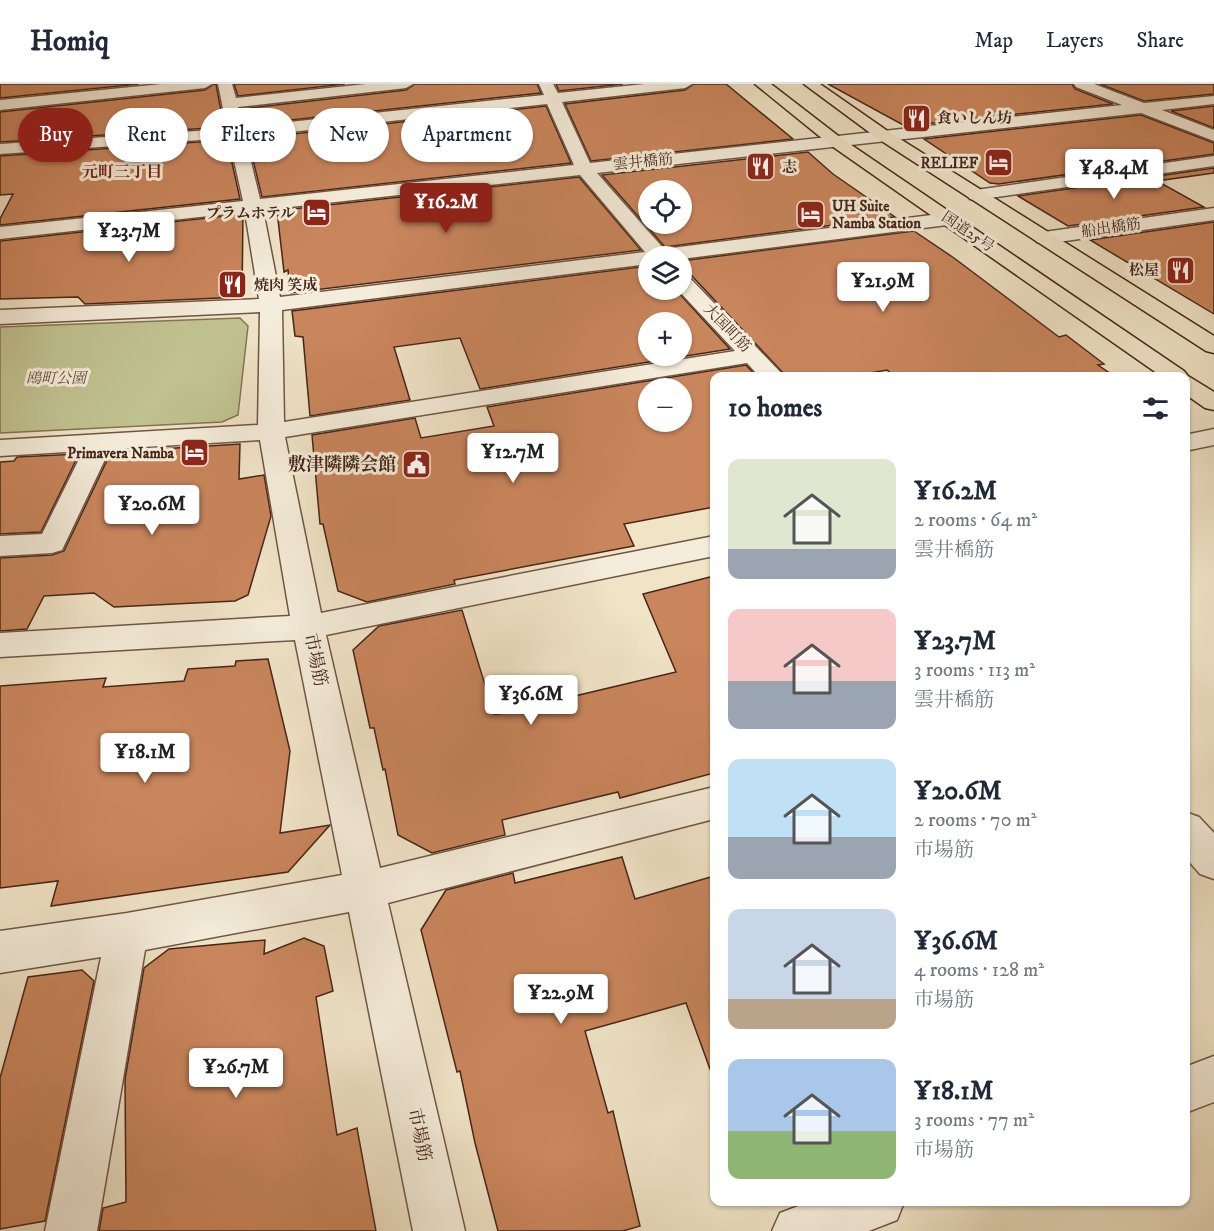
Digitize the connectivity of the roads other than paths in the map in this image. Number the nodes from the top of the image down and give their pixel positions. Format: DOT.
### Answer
graph roads {
  1 [pos="406,84"];
  2 [pos="685,84"];
  3 [pos="762,84"];
  4 [pos="811,84"];
  5 [pos="1081,84"];
  6 [pos="550,91"];
  7 [pos="1214,100"];
  8 [pos="224,101"];
  9 [pos="0,105"];
  10 [pos="1138,108"];
  11 [pos="884,135"];
  12 [pos="1214,136"];
  13 [pos="835,141"];
  14 [pos="0,149"];
  15 [pos="1214,161"];
  16 [pos="584,169"];
  17 [pos="976,195"];
  18 [pos="253,206"];
  19 [pos="1214,214"];
  20 [pos="947,219"];
  21 [pos="0,232"];
  22 [pos="1044,238"];
  23 [pos="649,246"];
  24 [pos="692,252"];
  25 [pos="638,259"];
  26 [pos="692,292"];
  27 [pos="271,305"];
  28 [pos="0,317"];
  29 [pos="1214,346"];
  30 [pos="752,355"];
  31 [pos="768,372"];
  32 [pos="1170,372"];
  33 [pos="1190,386"];
  34 [pos="1214,403"];
  35 [pos="271,432"];
  36 [pos="1214,437"];
  37 [pos="100,443"];
  38 [pos="1190,443"];
  39 [pos="0,448"];
  40 [pos="0,546"];
  41 [pos="710,547"];
  42 [pos="308,627"];
  43 [pos="0,645"];
  44 [pos="710,804"];
  45 [pos="1190,835"];
  46 [pos="1214,861"];
  47 [pos="366,890"];
  48 [pos="127,933"];
  49 [pos="0,952"];
  50 [pos="1214,1079"];
  51 [pos="1190,1088"];
  52 [pos="868,1206"];
  53 [pos="71,1231"];
  54 [pos="439,1231"];
  55 [pos="798,1231"];
  1 -- 8 [label="street"];
  2 -- 6 [label="street"];
  3 -- 13 [label="highway, 国道25号"];
  4 -- 11 [label="highway, 国道25号"];
  5 -- 10 [label="street"];
  6 -- 8 [label="street"];
  6 -- 16 [label="street"];
  7 -- 10 [label="street, 雲井橋筋"];
  8 -- 9 [label="street"];
  8 -- 14 [label="street"];
  8 -- 18 [label="street, 市場筋"];
  10 -- 11 [label="street, 雲井橋筋"];
  10 -- 12 [label="street"];
  11 -- 13 [label="street, 雲井橋筋"];
  11 -- 17 [label="highway, 国道25号"];
  13 -- 16 [label="street, 雲井橋筋"];
  13 -- 20 [label="highway, 国道25号"];
  15 -- 17 [label="street"];
  16 -- 18 [label="street, 雲井橋筋"];
  16 -- 23 [label="street"];
  17 -- 22 [label="highway, 国道25号"];
  18 -- 21 [label="street, 雲井橋筋"];
  18 -- 27 [label="street, 市場筋"];
  19 -- 22 [label="street, 船出橋筋"];
  20 -- 24 [label="street"];
  20 -- 32 [label="highway, 国道25号"];
  22 -- 29 [label="highway, 国道25号"];
  25 -- 27 [label="street"];
  26 -- 30 [label="street, 大国町筋"];
  27 -- 28 [label="street"];
  27 -- 35 [label="street, 市場筋"];
  30 -- 31 [label="street, 大国町筋"];
  30 -- 35 [label="street"];
  33 -- 34 [label="highway"];
  35 -- 37 [label="street"];
  35 -- 42 [label="street, 市場筋"];
  36 -- 38 [label="street"];
  37 -- 39 [label="street"];
  37 -- 40 [label="street"];
  41 -- 42 [label="street"];
  42 -- 43 [label="street"];
  42 -- 47 [label="street, 市場筋"];
  44 -- 47 [label="street"];
  45 -- 46 [label="street"];
  47 -- 48 [label="street"];
  47 -- 54 [label="street, 市場筋"];
  48 -- 49 [label="street"];
  48 -- 53 [label="street"];
  50 -- 51 [label="street"];
  52 -- 55 [label="street"];
}
